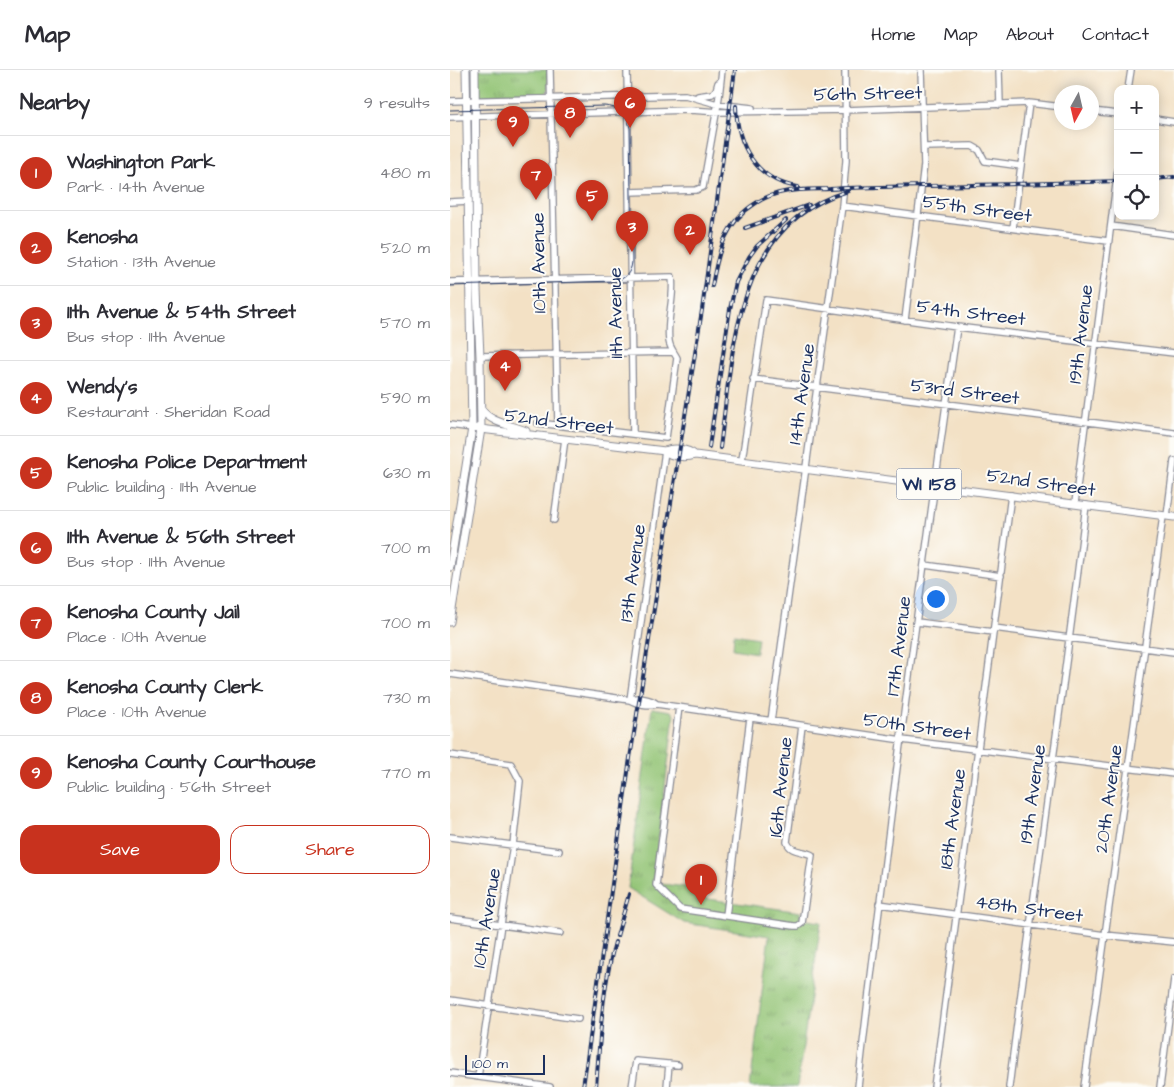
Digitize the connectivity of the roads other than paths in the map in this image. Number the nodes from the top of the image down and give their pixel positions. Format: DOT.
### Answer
graph roads {
  1 [pos="466,70"];
  2 [pos="474,70"];
  3 [pos="550,70"];
  4 [pos="627,70"];
  5 [pos="845,70"];
  6 [pos="921,70"];
  7 [pos="999,70"];
  8 [pos="1131,70"];
  9 [pos="721,72"];
  10 [pos="1129,85"];
  11 [pos="628,96"];
  12 [pos="692,96"];
  13 [pos="551,99"];
  14 [pos="471,101"];
  15 [pos="450,102"];
  16 [pos="1029,103"];
  17 [pos="717,104"];
  18 [pos="1000,105"];
  19 [pos="1054,106"];
  20 [pos="922,108"];
  21 [pos="846,110"];
  22 [pos="764,111"];
  23 [pos="716,112"];
  24 [pos="1099,112"];
  25 [pos="628,113"];
  26 [pos="1114,114"];
  27 [pos="551,115"];
  28 [pos="471,117"];
  29 [pos="450,118"];
  30 [pos="1159,120"];
  31 [pos="1174,122"];
  32 [pos="924,147"];
  33 [pos="1021,166"];
  34 [pos="1117,175"];
  35 [pos="629,192"];
  36 [pos="469,201"];
  37 [pos="450,202"];
  38 [pos="842,206"];
  39 [pos="917,216"];
  40 [pos="1111,226"];
  41 [pos="1013,228"];
  42 [pos="1174,235"];
  43 [pos="1108,241"];
  44 [pos="630,278"];
  45 [pos="554,280"];
  46 [pos="474,281"];
  47 [pos="450,282"];
  48 [pos="829,309"];
  49 [pos="905,320"];
  50 [pos="957,327"];
  51 [pos="1095,343"];
  52 [pos="672,352"];
  53 [pos="633,353"];
  54 [pos="1174,353"];
  55 [pos="556,354"];
  56 [pos="480,356"];
  57 [pos="753,379"];
  58 [pos="818,389"];
  59 [pos="946,405"];
  60 [pos="481,408"];
  61 [pos="538,422"];
  62 [pos="1085,423"];
  63 [pos="450,425"];
  64 [pos="558,425"];
  65 [pos="472,428"];
  66 [pos="481,429"];
  67 [pos="1174,433"];
  68 [pos="633,434"];
  69 [pos="538,435"];
  70 [pos="565,438"];
  71 [pos="665,451"];
  72 [pos="742,460"];
  73 [pos="1174,461"];
  74 [pos="807,469"];
  75 [pos="934,485"];
  76 [pos="1011,495"];
  77 [pos="1075,503"];
  78 [pos="1086,505"];
  79 [pos="1168,516"];
  80 [pos="554,520"];
  81 [pos="925,564"];
  82 [pos="450,567"];
  83 [pos="1001,576"];
  84 [pos="450,622"];
  85 [pos="917,622"];
  86 [pos="994,630"];
  87 [pos="1070,639"];
  88 [pos="1145,648"];
  89 [pos="1174,652"];
  90 [pos="450,674"];
  91 [pos="630,700"];
  92 [pos="678,707"];
  93 [pos="750,718"];
  94 [pos="771,721"];
  95 [pos="802,726"];
  96 [pos="902,740"];
  97 [pos="977,750"];
  98 [pos="450,755"];
  99 [pos="1054,760"];
  100 [pos="1129,769"];
  101 [pos="1174,774"];
  102 [pos="450,837"];
  103 [pos="513,845"];
  104 [pos="559,851"];
  105 [pos="879,904"];
  106 [pos="955,914"];
  107 [pos="726,916"];
  108 [pos="450,918"];
  109 [pos="1030,923"];
  110 [pos="501,925"];
  111 [pos="560,933"];
  112 [pos="1104,934"];
  113 [pos="1174,942"];
  114 [pos="1174,979"];
  115 [pos="450,1000"];
  116 [pos="489,1006"];
  117 [pos="578,1019"];
  118 [pos="669,1064"];
  119 [pos="678,1065"];
  120 [pos="450,1073"];
  121 [pos="478,1077"];
  122 [pos="550,1087"];
  123 [pos="632,1087"];
  124 [pos="667,1087"];
  125 [pos="858,1087"];
  126 [pos="934,1087"];
  127 [pos="1009,1087"];
  128 [pos="1084,1087"];
  129 [pos="1160,1087"];
  1 -- 14 [label="main road"];
  2 -- 14 [label="main road"];
  3 -- 13 [label="street, 10th Avenue"];
  4 -- 11 [label="street, 11th Avenue"];
  5 -- 21 [label="street, 14th Avenue"];
  6 -- 20 [label="street"];
  7 -- 18 [label="street"];
  8 -- 10 [label="street"];
  9 -- 12 [label="street"];
  9 -- 17 [label="street"];
  11 -- 12 [label="street, 56th Street"];
  11 -- 13 [label="street, 56th Street"];
  11 -- 25 [label="street, 11th Avenue"];
  12 -- 17 [label="street, 56th Street"];
  13 -- 14 [label="street, 56th Street"];
  13 -- 27 [label="street, 10th Avenue"];
  14 -- 15 [label="street, 56th Street"];
  14 -- 28 [label="main road"];
  16 -- 18 [label="street, 56th Street"];
  16 -- 19 [label="street, 56th Street"];
  16 -- 33 [label="street"];
  17 -- 22 [label="street, 56th Street"];
  17 -- 23 [label="street"];
  18 -- 20 [label="street, 56th Street"];
  20 -- 21 [label="street, 56th Street"];
  20 -- 32 [label="street"];
  21 -- 22 [label="street, 56th Street"];
  21 -- 38 [label="street, 14th Avenue"];
  22 -- 23 [label="street, 56th Street"];
  23 -- 25 [label="street, 56th Street"];
  23 -- 35 [label="street"];
  24 -- 26 [label="street"];
  25 -- 27 [label="street, 56th Street"];
  25 -- 35 [label="street, 11th Avenue"];
  27 -- 28 [label="street, 56th Street"];
  27 -- 45 [label="street, 10th Avenue"];
  28 -- 29 [label="street, 56th Street"];
  28 -- 36 [label="main road"];
  28 -- 46 [label="main road"];
  30 -- 31 [label="street"];
  32 -- 33 [label="street"];
  32 -- 39 [label="street"];
  33 -- 41 [label="street"];
  34 -- 40 [label="street, 19th Avenue"];
  35 -- 44 [label="street, 11th Avenue"];
  36 -- 37 [label="street"];
  36 -- 46 [label="main road"];
  38 -- 39 [label="street, 55th Street"];
  38 -- 48 [label="street, 14th Avenue"];
  39 -- 41 [label="street, 55th Street"];
  39 -- 49 [label="street"];
  40 -- 42 [label="street"];
  40 -- 43 [label="street, 19th Avenue"];
  41 -- 43 [label="street, 55th Street"];
  43 -- 51 [label="street, 19th Avenue"];
  44 -- 45 [label="street"];
  44 -- 52 [label="street"];
  44 -- 53 [label="street, 11th Avenue"];
  45 -- 46 [label="street"];
  45 -- 55 [label="street, 10th Avenue"];
  46 -- 47 [label="street"];
  46 -- 56 [label="main road"];
  46 -- 65 [label="main road"];
  48 -- 49 [label="street, 54th Street"];
  48 -- 57 [label="street, 54th Street"];
  48 -- 58 [label="street, 14th Avenue"];
  49 -- 50 [label="street, 54th Street"];
  50 -- 51 [label="street, 54th Street"];
  50 -- 59 [label="street, 17th Avenue"];
  51 -- 54 [label="street, 54th Street"];
  51 -- 62 [label="street, 19th Avenue"];
  52 -- 53 [label="street"];
  52 -- 68 [label="street"];
  53 -- 55 [label="street"];
  53 -- 68 [label="street, 11th Avenue"];
  55 -- 56 [label="street"];
  55 -- 64 [label="street, 10th Avenue"];
  56 -- 60 [label="main road"];
  57 -- 58 [label="street, 53rd Street"];
  57 -- 72 [label="street"];
  58 -- 59 [label="street, 53rd Street"];
  58 -- 74 [label="street, 14th Avenue"];
  59 -- 62 [label="street, 53rd Street"];
  59 -- 75 [label="street, 17th Avenue"];
  60 -- 66 [label="main road"];
  60 -- 69 [label="main road"];
  61 -- 64 [label="street"];
  62 -- 67 [label="street, 53rd Street"];
  62 -- 77 [label="street, 19th Avenue"];
  63 -- 65 [label="street, 52nd Street"];
  64 -- 68 [label="street"];
  65 -- 66 [label="main road, 52nd Street / WI 158"];
  65 -- 82 [label="main road"];
  66 -- 69 [label="main road, 52nd Street / WI 158"];
  66 -- 84 [label="main road"];
  69 -- 70 [label="main road, 52nd Street / WI 158"];
  70 -- 71 [label="main road, 52nd Street / WI 158"];
  70 -- 80 [label="street"];
  71 -- 72 [label="main road, 52nd Street / WI 158"];
  71 -- 91 [label="street, 13th Avenue"];
  72 -- 74 [label="main road, 52nd Street / WI 158"];
  73 -- 79 [label="street, 20th Avenue"];
  74 -- 75 [label="main road, 52nd Street / WI 158"];
  74 -- 94 [label="street, 14th Avenue"];
  75 -- 76 [label="main road, 52nd Street / WI 158"];
  75 -- 81 [label="street, 17th Avenue"];
  76 -- 77 [label="main road, 52nd Street / WI 158"];
  76 -- 83 [label="street, 18th Avenue"];
  77 -- 78 [label="main road, 52nd Street / WI 158"];
  78 -- 79 [label="main road, 52nd Street / WI 158"];
  78 -- 87 [label="street, 19th Avenue"];
  79 -- 88 [label="street, 20th Avenue"];
  81 -- 83 [label="street"];
  81 -- 85 [label="street, 17th Avenue"];
  83 -- 86 [label="street, 18th Avenue"];
  85 -- 86 [label="street"];
  85 -- 96 [label="street, 17th Avenue"];
  86 -- 87 [label="street"];
  86 -- 97 [label="street, 18th Avenue"];
  87 -- 88 [label="street"];
  87 -- 99 [label="street, 19th Avenue"];
  88 -- 89 [label="street"];
  88 -- 100 [label="street, 20th Avenue"];
  90 -- 91 [label="street, 50th Street"];
  91 -- 92 [label="street, 50th Street"];
  92 -- 93 [label="street, 50th Street"];
  92 -- 107 [label="street"];
  93 -- 94 [label="street, 50th Street"];
  93 -- 107 [label="street"];
  94 -- 95 [label="street, 50th Street"];
  95 -- 96 [label="street, 50th Street"];
  95 -- 107 [label="street, 16th Avenue"];
  96 -- 97 [label="street, 50th Street"];
  96 -- 105 [label="street, 17th Avenue"];
  97 -- 99 [label="street, 50th Street"];
  97 -- 106 [label="street, 18th Avenue"];
  98 -- 103 [label="street, 10th Avenue"];
  99 -- 100 [label="street, 50th Street"];
  99 -- 109 [label="street, 19th Avenue"];
  100 -- 101 [label="street, 50th Street"];
  100 -- 112 [label="street, 20th Avenue"];
  102 -- 103 [label="street"];
  103 -- 104 [label="street"];
  103 -- 110 [label="street, 10th Avenue"];
  105 -- 106 [label="street, 48th Street"];
  105 -- 125 [label="street, 17th Avenue"];
  106 -- 109 [label="street, 48th Street"];
  106 -- 126 [label="street, 18th Avenue"];
  108 -- 110 [label="street"];
  109 -- 112 [label="street, 48th Street"];
  109 -- 127 [label="street, 19th Avenue"];
  110 -- 111 [label="street"];
  110 -- 116 [label="street, 10th Avenue"];
  112 -- 113 [label="street, 48th Street"];
  112 -- 128 [label="street, 20th Avenue"];
  114 -- 129 [label="street"];
  115 -- 116 [label="street"];
  116 -- 117 [label="street"];
  116 -- 121 [label="street, 10th Avenue"];
  118 -- 119 [label="street"];
  118 -- 123 [label="street"];
  118 -- 124 [label="street"];
  120 -- 121 [label="street"];
  121 -- 122 [label="street"];
}
